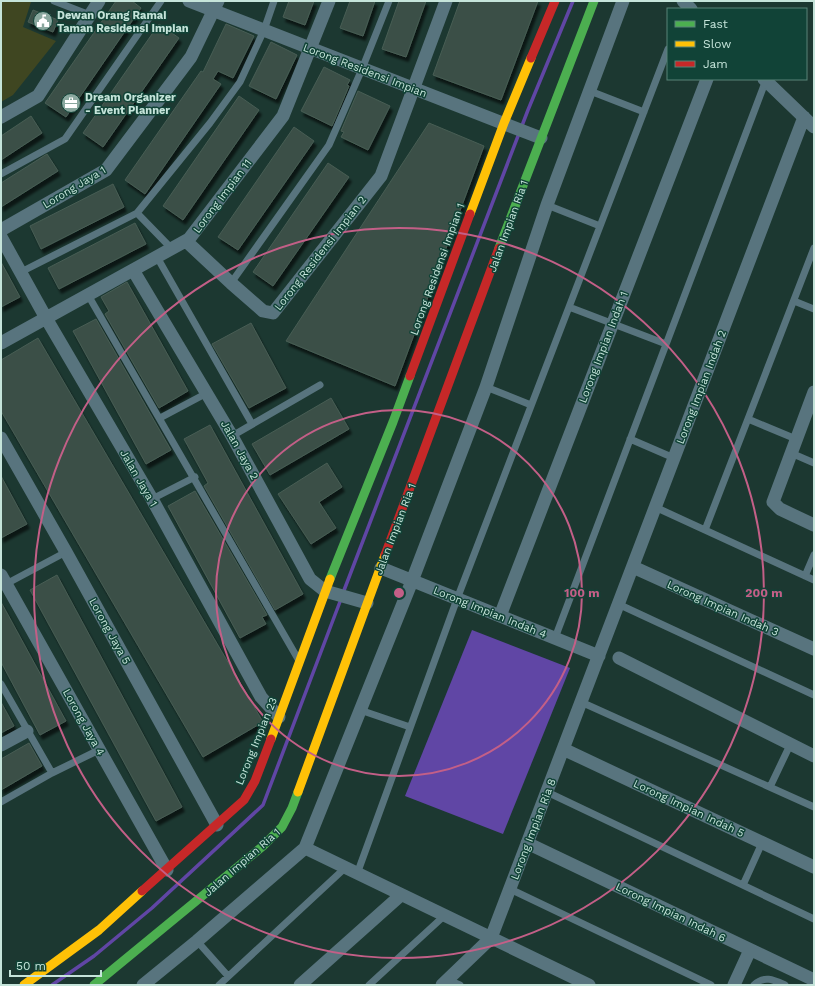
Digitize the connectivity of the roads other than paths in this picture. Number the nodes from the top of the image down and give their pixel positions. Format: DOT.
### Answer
graph roads {
  1 [pos="54,1"];
  2 [pos="99,1"];
  3 [pos="161,1"];
  4 [pos="189,1"];
  5 [pos="274,1"];
  6 [pos="329,1"];
  7 [pos="389,1"];
  8 [pos="446,1"];
  9 [pos="555,1"];
  10 [pos="594,1"];
  11 [pos="623,1"];
  12 [pos="217,6"];
  13 [pos="90,15"];
  14 [pos="264,30"];
  15 [pos="311,49"];
  16 [pos="667,52"];
  17 [pos="362,69"];
  18 [pos="707,80"];
  19 [pos="765,80"];
  20 [pos="413,88"];
  21 [pos="590,91"];
  22 [pos="644,112"];
  23 [pos="1,117"];
  24 [pos="804,117"];
  25 [pos="508,125"];
  26 [pos="814,127"];
  27 [pos="540,138"];
  28 [pos="1,174"];
  29 [pos="548,204"];
  30 [pos="137,213"];
  31 [pos="600,226"];
  32 [pos="1,230"];
  33 [pos="1,237"];
  34 [pos="186,241"];
  35 [pos="172,248"];
  36 [pos="814,248"];
  37 [pos="157,257"];
  38 [pos="133,270"];
  39 [pos="21,272"];
  40 [pos="231,283"];
  41 [pos="88,295"];
  42 [pos="794,301"];
  43 [pos="569,307"];
  44 [pos="814,310"];
  45 [pos="46,318"];
  46 [pos="612,324"];
  47 [pos="1,343"];
  48 [pos="666,344"];
  49 [pos="320,384"];
  50 [pos="486,387"];
  51 [pos="814,392"];
  52 [pos="207,393"];
  53 [pos="532,405"];
  54 [pos="160,418"];
  55 [pos="748,419"];
  56 [pos="393,422"];
  57 [pos="252,424"];
  58 [pos="232,436"];
  59 [pos="1,438"];
  60 [pos="630,439"];
  61 [pos="796,439"];
  62 [pos="791,453"];
  63 [pos="674,458"];
  64 [pos="814,463"];
  65 [pos="195,478"];
  66 [pos="152,499"];
  67 [pos="655,507"];
  68 [pos="814,525"];
  69 [pos="706,530"];
  70 [pos="66,552"];
  71 [pos="814,555"];
  72 [pos="633,567"];
  73 [pos="381,568"];
  74 [pos="805,576"];
  75 [pos="4,579"];
  76 [pos="814,580"];
  77 [pos="412,581"];
  78 [pos="325,591"];
  79 [pos="458,599"];
  80 [pos="367,602"];
  81 [pos="618,604"];
  82 [pos="500,616"];
  83 [pos="555,638"];
  84 [pos="814,649"];
  85 [pos="599,656"];
  86 [pos="619,658"];
  87 [pos="300,662"];
  88 [pos="1,684"];
  89 [pos="3,693"];
  90 [pos="814,696"];
  91 [pos="581,702"];
  92 [pos="360,710"];
  93 [pos="279,717"];
  94 [pos="410,727"];
  95 [pos="27,731"];
  96 [pos="1,745"];
  97 [pos="790,745"];
  98 [pos="563,749"];
  99 [pos="99,750"];
  100 [pos="814,756"];
  101 [pos="52,773"];
  102 [pos="770,787"];
  103 [pos="547,792"];
  104 [pos="1,802"];
  105 [pos="814,807"];
  106 [pos="217,824"];
  107 [pos="527,843"];
  108 [pos="762,843"];
  109 [pos="305,848"];
  110 [pos="814,867"];
  111 [pos="166,870"];
  112 [pos="351,871"];
  113 [pos="743,885"];
  114 [pos="510,889"];
  115 [pos="401,895"];
  116 [pos="444,916"];
  117 [pos="814,919"];
  118 [pos="491,938"];
  119 [pos="197,941"];
  120 [pos="750,950"];
  121 [pos="228,976"];
  122 [pos="814,980"];
  123 [pos="445,982"];
  124 [pos="24,985"];
  125 [pos="94,985"];
  126 [pos="143,985"];
  127 [pos="219,985"];
  128 [pos="300,985"];
  129 [pos="369,985"];
  130 [pos="460,985"];
  131 [pos="589,985"];
  132 [pos="711,985"];
  133 [pos="734,985"];
  134 [pos="754,985"];
  135 [pos="785,985"];
  1 -- 13 [label="lane"];
  2 -- 13 [label="street"];
  3 -- 28 [label="lane"];
  4 -- 12 [label="street, Lorong Residensi Impian"];
  5 -- 14 [label="lane"];
  6 -- 15 [label="street, Lorong Impian 11"];
  7 -- 17 [label="lane"];
  8 -- 20 [label="street"];
  9 -- 25 [label="street, Lorong Residensi Impian 1"];
  10 -- 27 [label="street, Jalan Impian Ria 1"];
  11 -- 21 [label="street"];
  12 -- 14 [label="street, Lorong Residensi Impian"];
  12 -- 32 [label="street, Lorong Jaya 1"];
  13 -- 23 [label="street"];
  14 -- 15 [label="street, Lorong Residensi Impian"];
  14 -- 30 [label="lane"];
  15 -- 17 [label="street, Lorong Residensi Impian"];
  15 -- 34 [label="street, Lorong Impian 11"];
  16 -- 22 [label="lane"];
  17 -- 20 [label="street, Lorong Residensi Impian"];
  17 -- 40 [label="lane"];
  18 -- 46 [label="street, Lorong Impian Indah 1"];
  19 -- 24 [label="street"];
  19 -- 48 [label="lane"];
  20 -- 25 [label="street, Lorong Residensi Impian"];
  20 -- 40 [label="street, Lorong Residensi Impian 2"];
  21 -- 22 [label="lane"];
  21 -- 29 [label="street"];
  22 -- 31 [label="lane"];
  24 -- 26 [label="street"];
  24 -- 63 [label="street, Lorong Impian Indah 2"];
  25 -- 27 [label="street, Lorong Residensi Impian"];
  25 -- 56 [label="street, Lorong Residensi Impian 1"];
  27 -- 73 [label="street, Jalan Impian Ria 1"];
  29 -- 31 [label="lane"];
  29 -- 50 [label="street"];
  30 -- 35 [label="lane"];
  30 -- 39 [label="lane"];
  31 -- 43 [label="lane"];
  33 -- 39 [label="street, Jalan Jaya 1"];
  34 -- 35 [label="street, Lorong Impian 11"];
  34 -- 40 [label="street, Lorong Residensi Impian 2"];
  35 -- 37 [label="street, Lorong Impian 11"];
  36 -- 42 [label="lane"];
  37 -- 38 [label="street, Lorong Impian 11"];
  37 -- 57 [label="lane"];
  38 -- 41 [label="street, Lorong Impian 11"];
  38 -- 52 [label="street, Jalan Jaya 2"];
  39 -- 45 [label="street, Jalan Jaya 1"];
  41 -- 45 [label="street, Lorong Impian 11"];
  41 -- 54 [label="lane"];
  42 -- 44 [label="lane"];
  42 -- 55 [label="lane"];
  43 -- 46 [label="lane"];
  43 -- 53 [label="lane"];
  45 -- 47 [label="street, Lorong Impian 11"];
  45 -- 66 [label="street, Jalan Jaya 1"];
  46 -- 48 [label="lane"];
  46 -- 82 [label="street, Lorong Impian Indah 1"];
  48 -- 60 [label="lane"];
  49 -- 57 [label="lane"];
  50 -- 53 [label="lane"];
  50 -- 77 [label="street"];
  51 -- 61 [label="street"];
  52 -- 54 [label="lane"];
  52 -- 58 [label="street, Jalan Jaya 2"];
  53 -- 79 [label="lane"];
  54 -- 65 [label="lane"];
  55 -- 61 [label="lane"];
  55 -- 69 [label="lane"];
  56 -- 78 [label="street, Lorong Impian 23"];
  57 -- 58 [label="lane"];
  58 -- 78 [label="street, Jalan Jaya 2"];
  59 -- 70 [label="street, Lorong Jaya 5"];
  60 -- 63 [label="lane"];
  60 -- 83 [label="lane"];
  61 -- 62 [label="street"];
  62 -- 64 [label="lane"];
  62 -- 68 [label="street"];
  63 -- 67 [label="street, Lorong Impian Indah 2"];
  65 -- 66 [label="lane"];
  65 -- 87 [label="lane"];
  66 -- 93 [label="street, Jalan Jaya 1"];
  67 -- 69 [label="lane"];
  67 -- 72 [label="street, Lorong Impian Indah 2"];
  69 -- 74 [label="lane"];
  70 -- 75 [label="lane"];
  70 -- 106 [label="street, Lorong Jaya 5"];
  71 -- 74 [label="lane"];
  72 -- 81 [label="street, Lorong Impian Indah 2"];
  72 -- 84 [label="street, Lorong Impian Indah 3"];
  73 -- 77 [label="street, Lorong Impian Indah 4"];
  73 -- 80 [label="street, Jalan Impian Ria 1"];
  74 -- 76 [label="lane"];
  75 -- 99 [label="street, Lorong Jaya 4"];
  77 -- 79 [label="street, Lorong Impian Indah 4"];
  77 -- 92 [label="street"];
  78 -- 80 [label="street, Jalan Jaya 2"];
  78 -- 87 [label="street, Lorong Impian 23"];
  79 -- 82 [label="street, Lorong Impian Indah 4"];
  79 -- 94 [label="lane"];
  80 -- 125 [label="street, Jalan Impian Ria 1"];
  81 -- 85 [label="street, Lorong Impian Indah 2"];
  81 -- 90 [label="lane"];
  82 -- 83 [label="street, Lorong Impian Indah 4"];
  83 -- 85 [label="street, Lorong Impian Indah 4"];
  85 -- 91 [label="street, Lorong Impian Ria 8"];
  86 -- 97 [label="street"];
  87 -- 93 [label="street, Lorong Impian 23"];
  88 -- 89 [label="lane"];
  89 -- 95 [label="lane"];
  91 -- 98 [label="street, Lorong Impian Ria 8"];
  91 -- 102 [label="lane"];
  92 -- 94 [label="lane"];
  92 -- 109 [label="street"];
  93 -- 106 [label="street, Lorong Impian 23"];
  94 -- 112 [label="lane"];
  95 -- 96 [label="street"];
  95 -- 101 [label="lane"];
  97 -- 100 [label="street"];
  97 -- 102 [label="lane"];
  98 -- 103 [label="street, Lorong Impian Ria 8"];
  98 -- 108 [label="street, Lorong Impian Indah 5"];
  99 -- 101 [label="lane"];
  99 -- 111 [label="street, Lorong Jaya 4"];
  101 -- 104 [label="lane"];
  102 -- 105 [label="lane"];
  103 -- 107 [label="street, Lorong Impian Ria 8"];
  103 -- 113 [label="lane"];
  106 -- 111 [label="street, Lorong Impian 23"];
  107 -- 114 [label="street, Lorong Impian Ria 8"];
  107 -- 120 [label="street, Lorong Impian Indah 6"];
  108 -- 110 [label="street, Lorong Impian Indah 5"];
  108 -- 113 [label="lane"];
  109 -- 112 [label="street"];
  109 -- 119 [label="street"];
  111 -- 124 [label="street, Lorong Impian 23"];
  112 -- 115 [label="street"];
  112 -- 121 [label="lane"];
  113 -- 117 [label="lane"];
  114 -- 118 [label="street, Lorong Impian Ria 8"];
  114 -- 132 [label="lane"];
  115 -- 116 [label="street"];
  115 -- 128 [label="street"];
  116 -- 118 [label="street"];
  116 -- 129 [label="lane"];
  118 -- 123 [label="street, Lorong Impian Ria 8"];
  118 -- 131 [label="street"];
  119 -- 121 [label="lane"];
  119 -- 126 [label="street"];
  120 -- 122 [label="street, Lorong Impian Indah 6"];
  120 -- 133 [label="street"];
  121 -- 127 [label="lane"];
  123 -- 130 [label="lane"];
  134 -- 135 [label="lane"];
}
